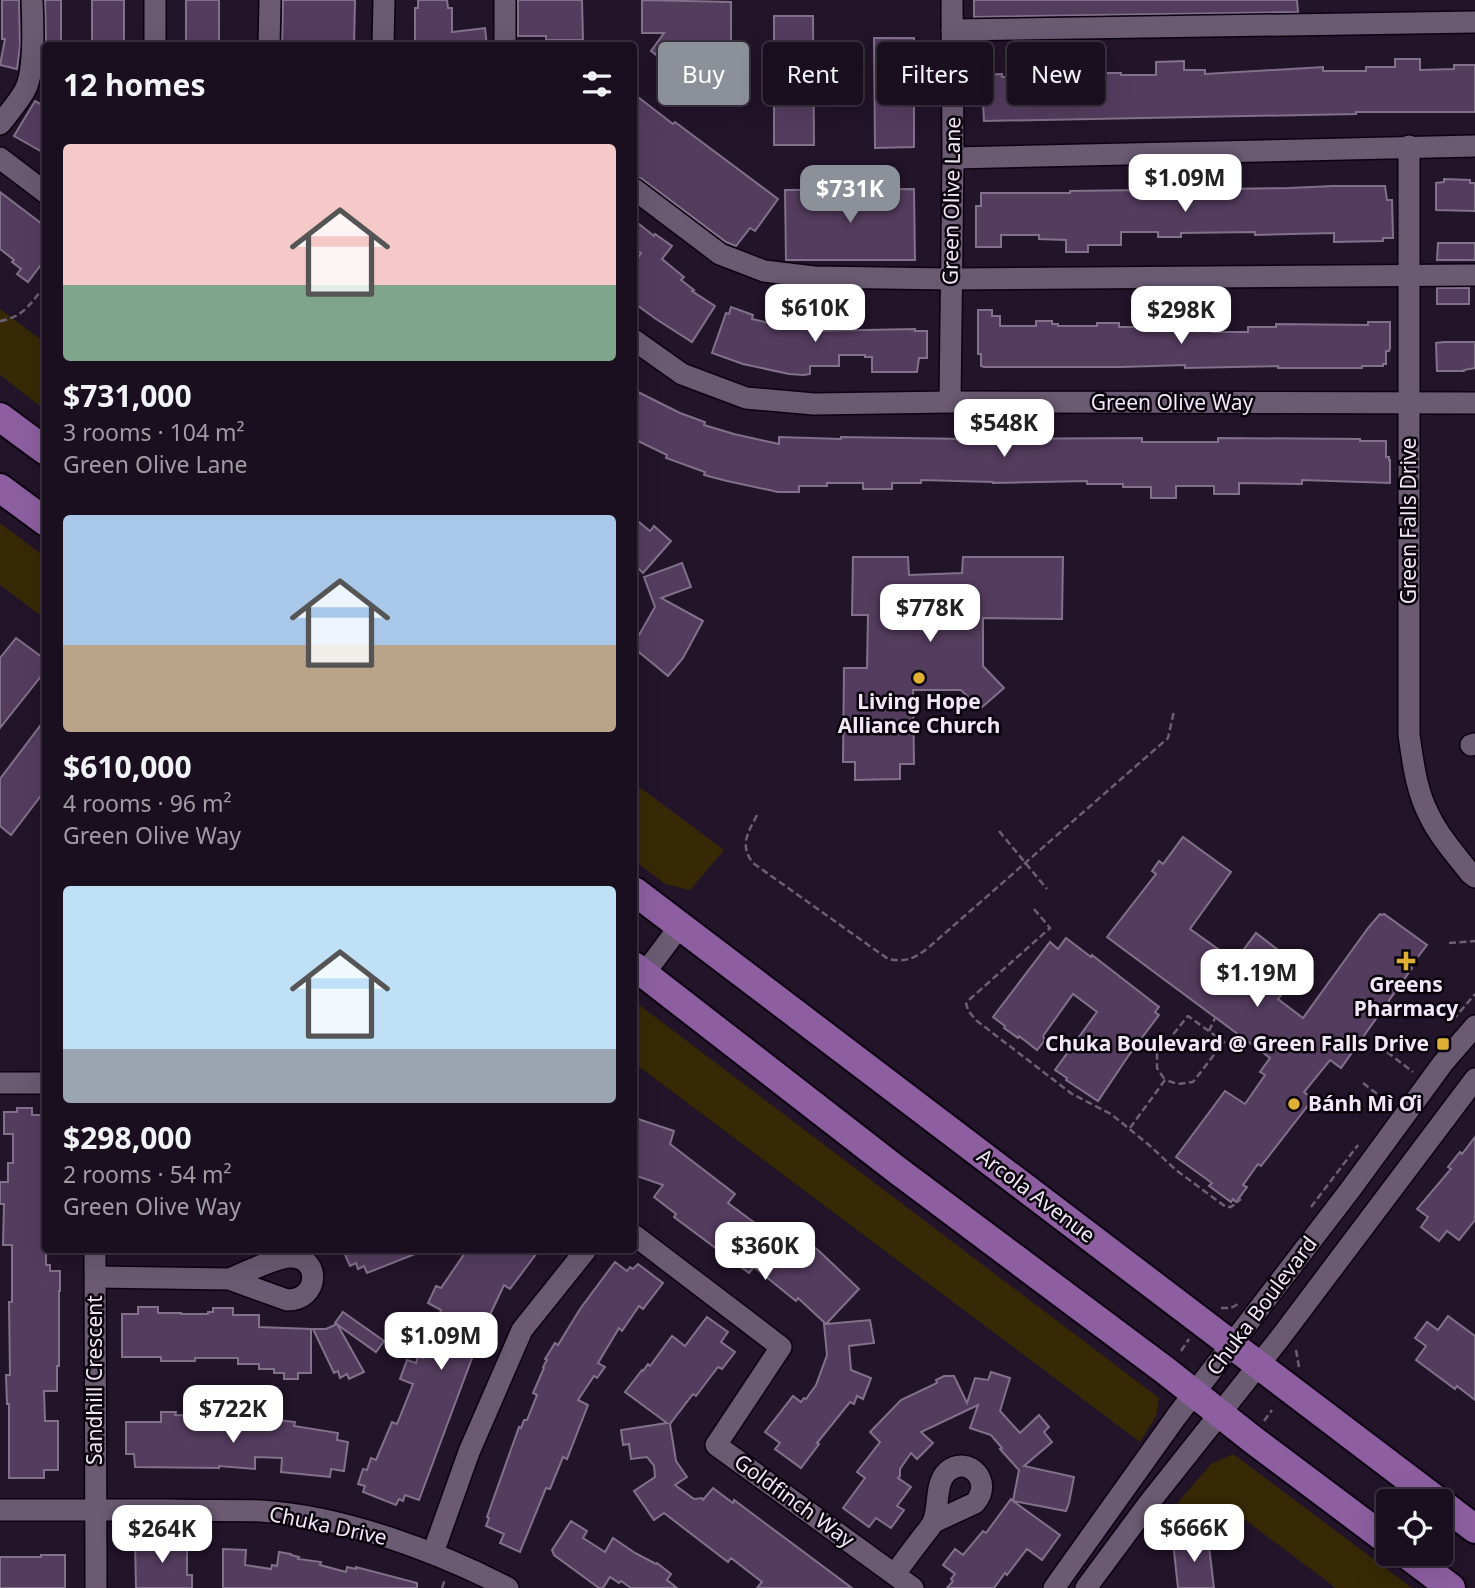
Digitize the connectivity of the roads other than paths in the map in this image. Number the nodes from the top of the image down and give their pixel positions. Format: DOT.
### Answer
graph roads {
  1 [pos="32,0"];
  2 [pos="155,0"];
  3 [pos="270,0"];
  4 [pos="384,0"];
  5 [pos="505,0"];
  6 [pos="952,0"];
  7 [pos="1475,22"];
  8 [pos="952,30"];
  9 [pos="155,42"];
  10 [pos="269,42"];
  11 [pos="383,42"];
  12 [pos="505,42"];
  13 [pos="0,124"];
  14 [pos="1409,146"];
  15 [pos="1475,146"];
  16 [pos="0,158"];
  17 [pos="953,158"];
  18 [pos="42,190"];
  19 [pos="637,191"];
  20 [pos="1475,275"];
  21 [pos="1408,277"];
  22 [pos="951,279"];
  23 [pos="637,342"];
  24 [pos="950,402"];
  25 [pos="1475,403"];
  26 [pos="1409,404"];
  27 [pos="0,417"];
  28 [pos="42,448"];
  29 [pos="0,488"];
  30 [pos="42,519"];
  31 [pos="1475,877"];
  32 [pos="637,893"];
  33 [pos="680,926"];
  34 [pos="639,970"];
  35 [pos="1475,1026"];
  36 [pos="1475,1079"];
  37 [pos="0,1083"];
  38 [pos="42,1083"];
  39 [pos="637,1237"];
  40 [pos="95,1253"];
  41 [pos="584,1253"];
  42 [pos="96,1277"];
  43 [pos="229,1279"];
  44 [pos="1233,1345"];
  45 [pos="1259,1365"];
  46 [pos="1195,1394"];
  47 [pos="1220,1414"];
  48 [pos="1423,1489"];
  49 [pos="0,1510"];
  50 [pos="95,1510"];
  51 [pos="1453,1512"];
  52 [pos="934,1522"];
  53 [pos="1475,1528"];
  54 [pos="1376,1532"];
  55 [pos="433,1553"];
  56 [pos="1422,1566"];
  57 [pos="895,1574"];
  58 [pos="96,1588"];
  59 [pos="508,1588"];
  60 [pos="914,1588"];
  61 [pos="1054,1588"];
  62 [pos="1086,1588"];
  63 [pos="1451,1588"];
  1 -- 13 [label="street"];
  2 -- 9 [label="street"];
  3 -- 10 [label="street"];
  4 -- 11 [label="street"];
  5 -- 12 [label="street"];
  6 -- 8 [label="street, Green Olive Lane"];
  7 -- 8 [label="street"];
  8 -- 17 [label="street, Green Olive Lane"];
  14 -- 15 [label="street"];
  14 -- 17 [label="street"];
  14 -- 21 [label="street, Green Falls Drive"];
  16 -- 18 [label="street"];
  17 -- 22 [label="street, Green Olive Lane"];
  19 -- 22 [label="street"];
  20 -- 21 [label="street"];
  21 -- 22 [label="street"];
  21 -- 26 [label="street, Green Falls Drive"];
  22 -- 24 [label="street, Green Olive Lane"];
  23 -- 24 [label="street, Green Olive Way"];
  24 -- 26 [label="street, Green Olive Way"];
  25 -- 26 [label="street, Green Olive Way"];
  26 -- 31 [label="street, Green Falls Drive"];
  27 -- 28 [label="main road"];
  29 -- 30 [label="main road"];
  32 -- 33 [label="main road, Arcola Avenue"];
  33 -- 34 [label="street"];
  33 -- 44 [label="main road, Arcola Avenue"];
  34 -- 46 [label="main road"];
  35 -- 44 [label="street, Chuka Boulevard"];
  36 -- 45 [label="street, Chuka Boulevard"];
  37 -- 38 [label="street"];
  39 -- 57 [label="street, Goldfinch Way"];
  40 -- 42 [label="street, Sandhill Crescent"];
  41 -- 55 [label="street"];
  42 -- 43 [label="street"];
  42 -- 50 [label="street, Sandhill Crescent"];
  44 -- 45 [label="main road, Arcola Avenue"];
  44 -- 46 [label="street, Chuka Boulevard"];
  45 -- 47 [label="street, Chuka Boulevard"];
  45 -- 48 [label="main road, Arcola Avenue"];
  46 -- 47 [label="main road"];
  46 -- 61 [label="street, Chuka Boulevard"];
  47 -- 54 [label="main road"];
  47 -- 62 [label="street, Chuka Boulevard"];
  49 -- 50 [label="street, Chuka Drive"];
  50 -- 55 [label="street, Chuka Drive"];
  50 -- 58 [label="street"];
  51 -- 53 [label="main road, Arcola Avenue"];
  52 -- 57 [label="street"];
  55 -- 59 [label="street, Chuka Drive"];
  56 -- 63 [label="main road"];
  57 -- 60 [label="street, Goldfinch Way"];
}
